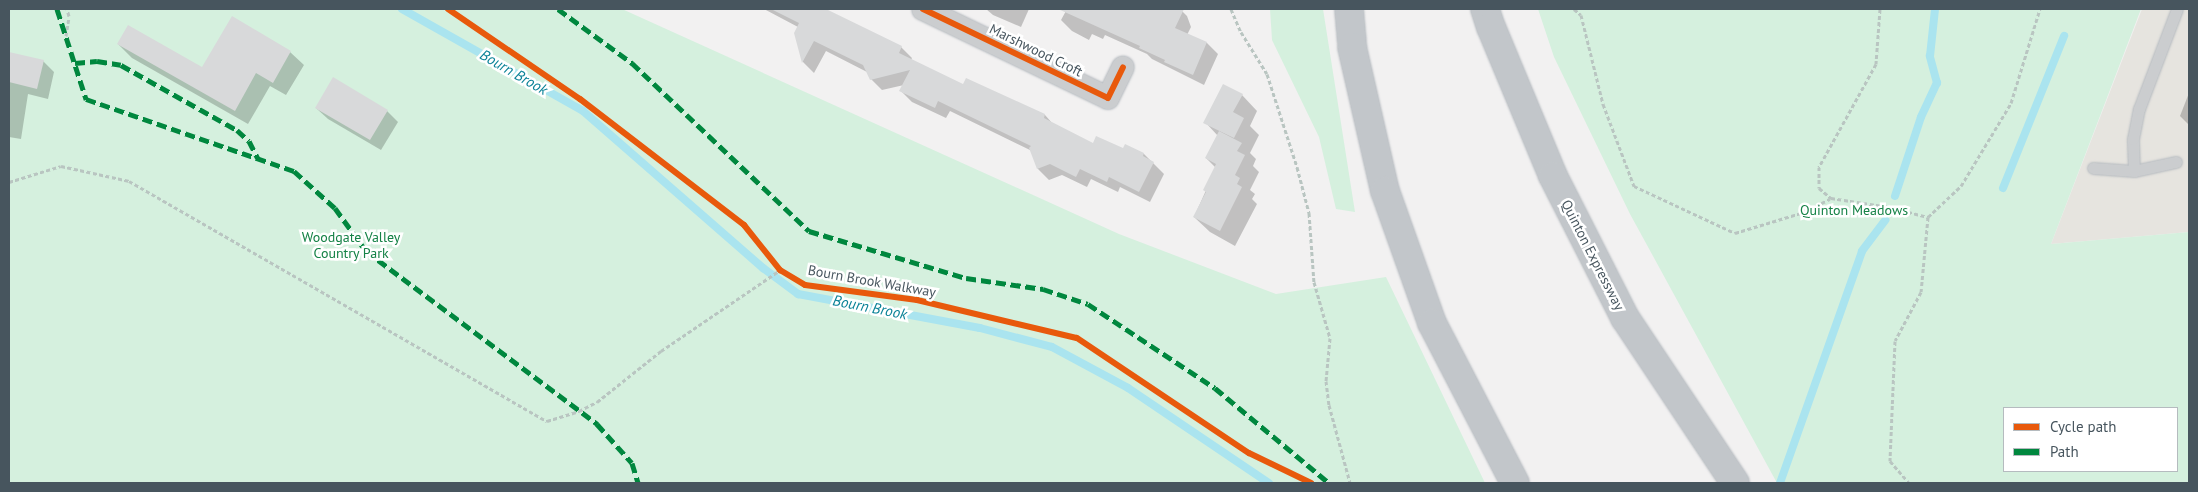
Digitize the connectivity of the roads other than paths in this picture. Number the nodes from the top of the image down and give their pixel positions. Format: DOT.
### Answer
graph roads {
  1 [pos="1349,9"];
  2 [pos="1485,9"];
  3 [pos="2178,9"];
  4 [pos="928,10"];
  5 [pos="1123,67"];
  6 [pos="2176,162"];
  7 [pos="2093,168"];
  8 [pos="2134,171"];
  9 [pos="1515,483"];
  10 [pos="1735,483"];
  1 -- 9 [label="highway"];
  2 -- 10 [label="highway, Quinton Expressway"];
  3 -- 8 [label="lane"];
  4 -- 5 [label="street, Marshwood Croft"];
  6 -- 8 [label="lane"];
  7 -- 8 [label="lane"];
}
